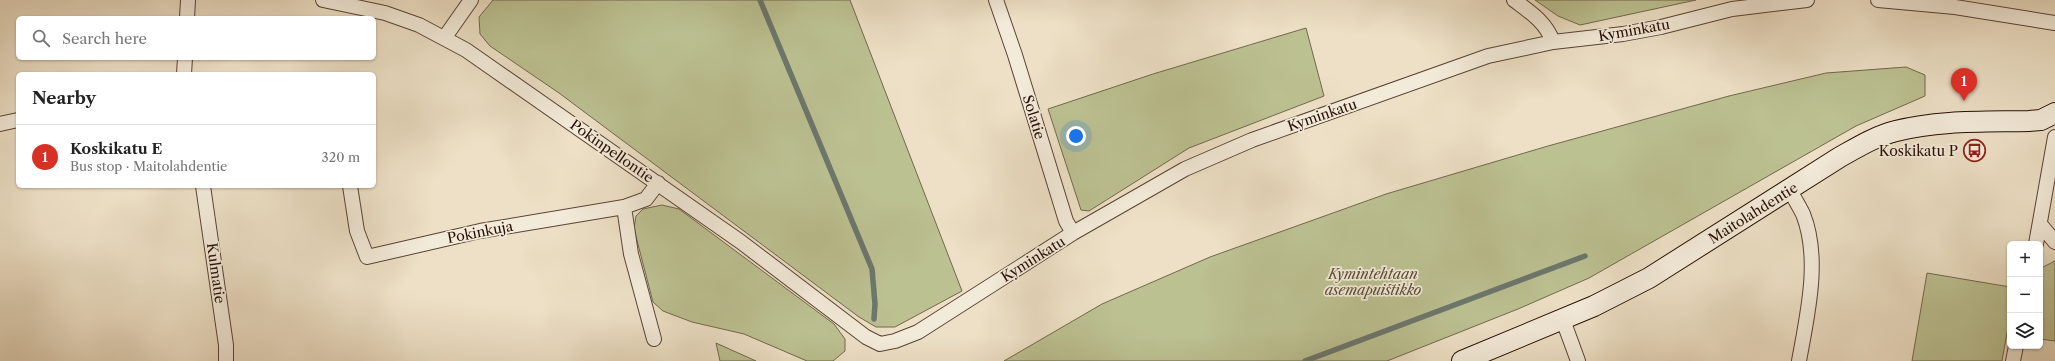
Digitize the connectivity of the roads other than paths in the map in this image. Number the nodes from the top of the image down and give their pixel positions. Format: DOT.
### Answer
graph roads {
  1 [pos="188,0"];
  2 [pos="323,0"];
  3 [pos="472,0"];
  4 [pos="996,0"];
  5 [pos="1514,0"];
  6 [pos="1807,0"];
  7 [pos="1878,0"];
  8 [pos="1730,4"];
  9 [pos="1956,4"];
  10 [pos="187,16"];
  11 [pos="2055,23"];
  12 [pos="445,37"];
  13 [pos="1553,42"];
  14 [pos="185,60"];
  15 [pos="184,72"];
  16 [pos="2055,118"];
  17 [pos="16,120"];
  18 [pos="0,124"];
  19 [pos="2055,137"];
  20 [pos="658,184"];
  21 [pos="203,188"];
  22 [pos="350,188"];
  23 [pos="1790,190"];
  24 [pos="624,207"];
  25 [pos="2040,224"];
  26 [pos="1074,233"];
  27 [pos="2037,241"];
  28 [pos="2055,242"];
  29 [pos="1563,320"];
  30 [pos="654,339"];
  31 [pos="880,344"];
  32 [pos="2015,349"];
  33 [pos="226,361"];
  34 [pos="1462,361"];
  35 [pos="1578,361"];
  36 [pos="1799,361"];
  37 [pos="2013,361"];
  1 -- 10 [label="street"];
  2 -- 12 [label="street, Pokinpellontie"];
  3 -- 12 [label="street"];
  4 -- 26 [label="street, Solatie"];
  5 -- 13 [label="street"];
  6 -- 8 [label="street, Kyminkatu"];
  7 -- 9 [label="street"];
  8 -- 13 [label="street, Kyminkatu"];
  9 -- 11 [label="street"];
  12 -- 20 [label="street, Pokinpellontie"];
  13 -- 26 [label="street, Kyminkatu"];
  14 -- 15 [label="street"];
  16 -- 23 [label="street, Maitolahdentie"];
  17 -- 18 [label="street"];
  19 -- 25 [label="street"];
  20 -- 24 [label="street, Pokinkuja"];
  20 -- 31 [label="street, Pokinpellontie"];
  21 -- 33 [label="street, Kulmatie"];
  22 -- 24 [label="street, Pokinkuja"];
  23 -- 29 [label="street, Maitolahdentie"];
  23 -- 36 [label="street"];
  24 -- 30 [label="street"];
  25 -- 27 [label="street"];
  25 -- 28 [label="street"];
  26 -- 31 [label="street, Kyminkatu"];
  29 -- 34 [label="street, Maitolahdentie"];
  29 -- 35 [label="street"];
  32 -- 37 [label="street"];
}
